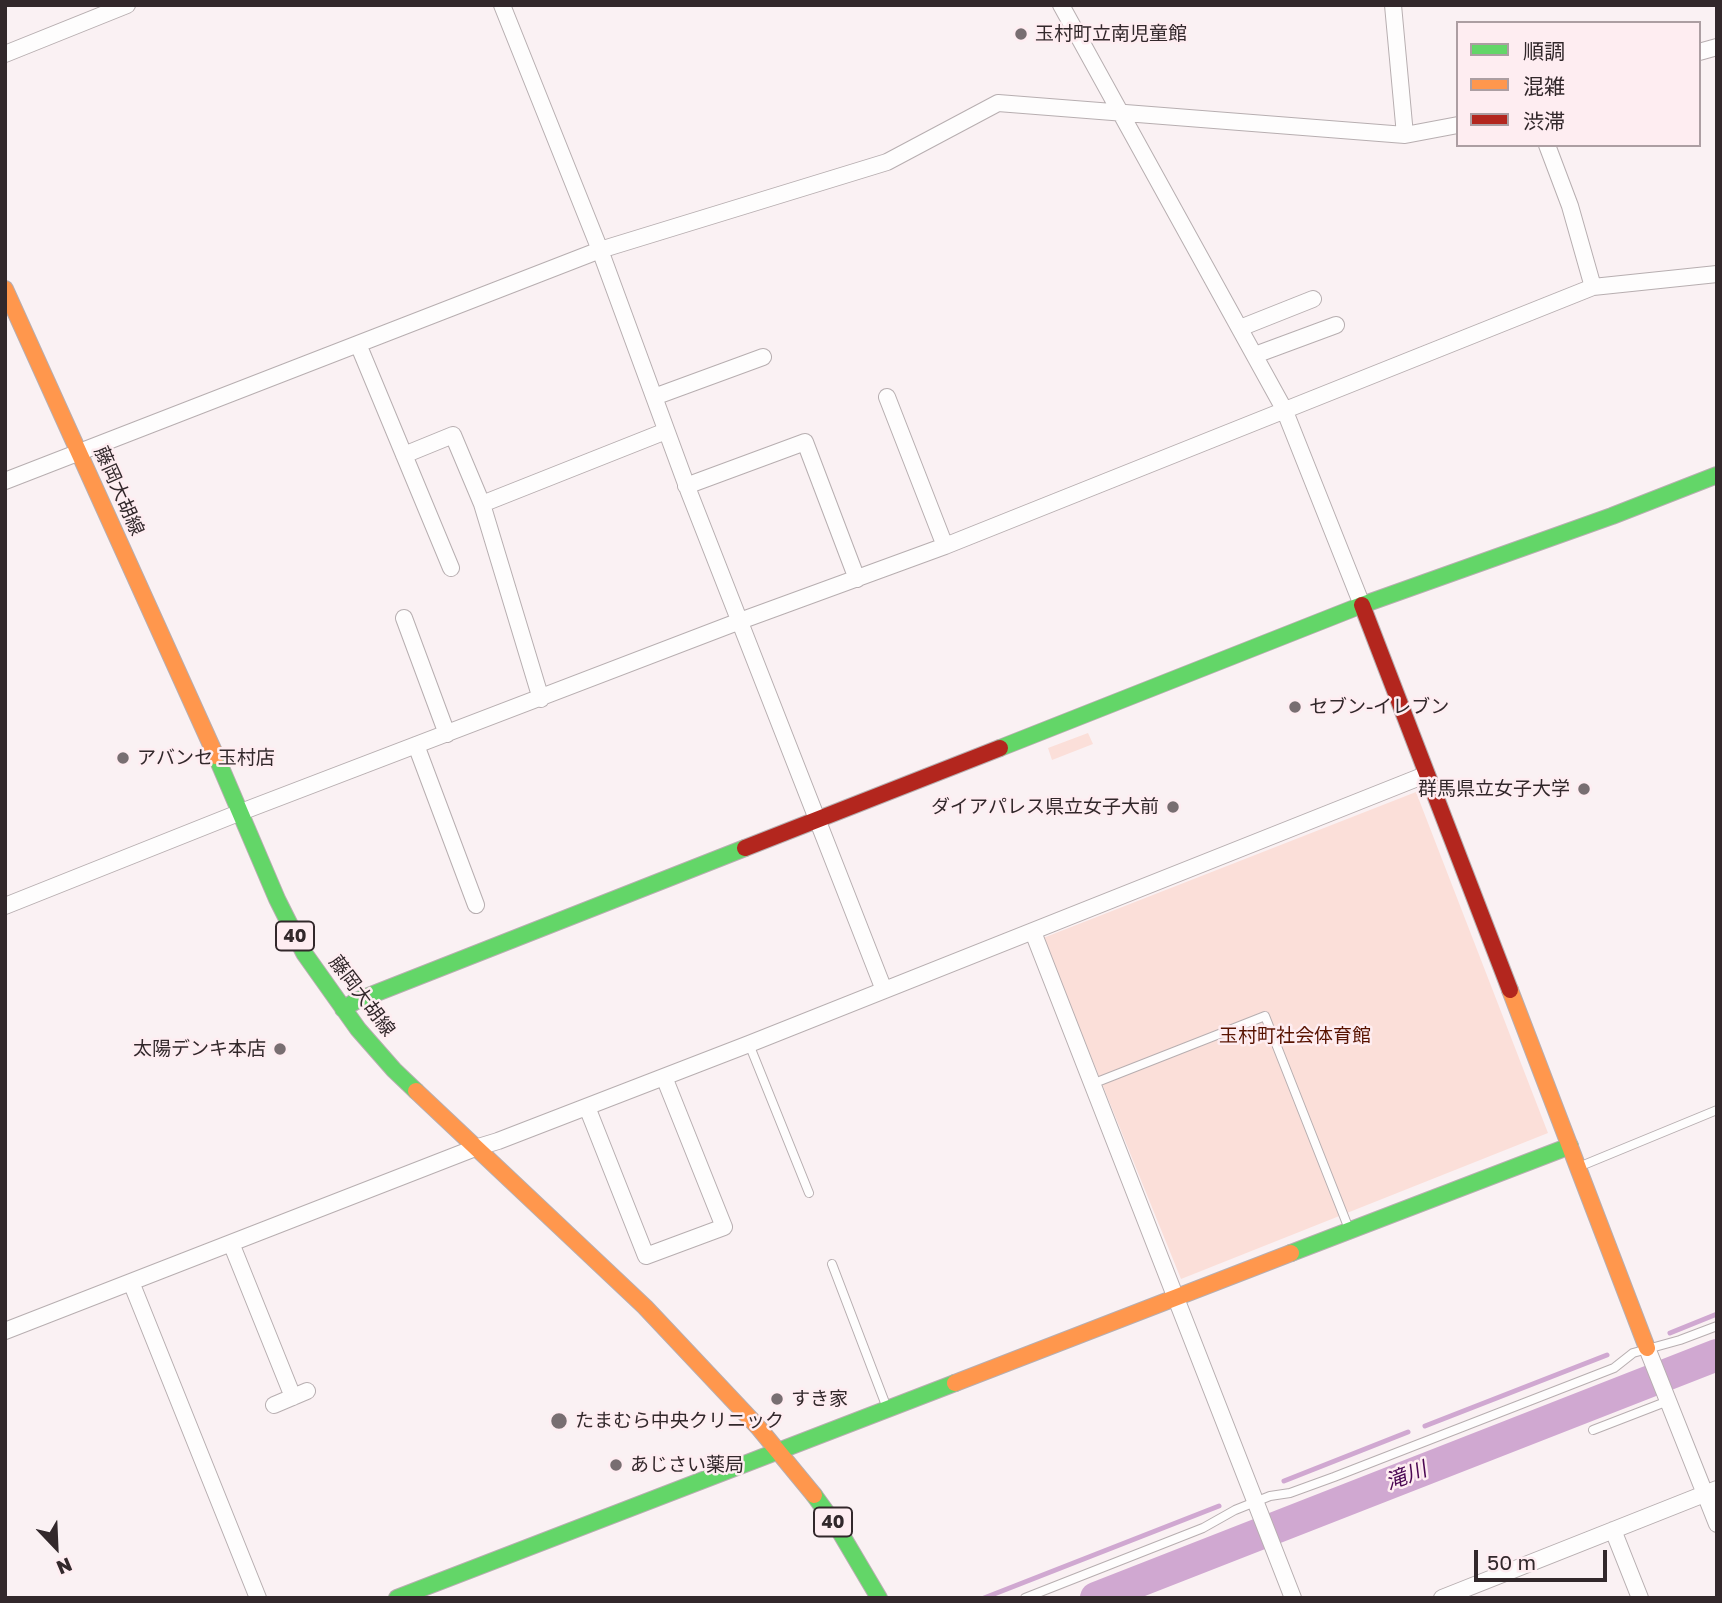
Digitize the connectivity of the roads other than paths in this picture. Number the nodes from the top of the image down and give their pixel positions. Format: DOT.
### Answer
graph roads {
  1 [pos="127,5"];
  2 [pos="502,5"];
  3 [pos="1061,5"];
  4 [pos="1393,5"];
  5 [pos="5,54"];
  6 [pos="1119,111"];
  7 [pos="1456,125"];
  8 [pos="1405,135"];
  9 [pos="1548,147"];
  10 [pos="600,250"];
  11 [pos="1717,274"];
  12 [pos="1593,287"];
  13 [pos="5,289"];
  14 [pos="1313,299"];
  15 [pos="1336,326"];
  16 [pos="1240,328"];
  17 [pos="358,344"];
  18 [pos="1255,355"];
  19 [pos="763,357"];
  20 [pos="654,397"];
  21 [pos="887,397"];
  22 [pos="1284,409"];
  23 [pos="666,431"];
  24 [pos="78,453"];
  25 [pos="404,455"];
  26 [pos="1717,475"];
  27 [pos="5,481"];
  28 [pos="686,486"];
  29 [pos="482,504"];
  30 [pos="945,546"];
  31 [pos="451,568"];
  32 [pos="857,579"];
  33 [pos="1362,605"];
  34 [pos="404,618"];
  35 [pos="740,621"];
  36 [pos="541,699"];
  37 [pos="447,734"];
  38 [pos="416,745"];
  39 [pos="1425,775"];
  40 [pos="241,812"];
  41 [pos="817,819"];
  42 [pos="476,905"];
  43 [pos="5,906"];
  44 [pos="1033,932"];
  45 [pos="884,990"];
  46 [pos="343,1009"];
  47 [pos="749,1044"];
  48 [pos="664,1077"];
  49 [pos="1092,1084"];
  50 [pos="587,1107"];
  51 [pos="1717,1110"];
  52 [pos="1570,1146"];
  53 [pos="475,1148"];
  54 [pos="1578,1168"];
  55 [pos="809,1193"];
  56 [pos="1350,1232"];
  57 [pos="230,1243"];
  58 [pos="832,1264"];
  59 [pos="131,1282"];
  60 [pos="1175,1298"];
  61 [pos="1717,1326"];
  62 [pos="5,1331"];
  63 [pos="1649,1352"];
  64 [pos="1667,1399"];
  65 [pos="274,1405"];
  66 [pos="887,1410"];
  67 [pos="1593,1430"];
  68 [pos="779,1452"];
  69 [pos="1711,1491"];
  70 [pos="1256,1506"];
  71 [pos="1717,1524"];
  72 [pos="1613,1530"];
  73 [pos="258,1598"];
  74 [pos="397,1598"];
  75 [pos="879,1598"];
  76 [pos="1025,1598"];
  77 [pos="1293,1598"];
  78 [pos="1442,1598"];
  79 [pos="1640,1598"];
  1 -- 5 [label="street"];
  2 -- 10 [label="street"];
  3 -- 6 [label="street"];
  4 -- 8 [label="street"];
  6 -- 8 [label="street"];
  6 -- 10 [label="street"];
  6 -- 16 [label="street"];
  7 -- 8 [label="street"];
  9 -- 12 [label="street"];
  10 -- 17 [label="street"];
  10 -- 20 [label="street"];
  11 -- 12 [label="street"];
  12 -- 22 [label="street"];
  13 -- 24 [label="street, 藤岡大胡線 / 40"];
  14 -- 16 [label="street"];
  15 -- 18 [label="street"];
  16 -- 18 [label="street"];
  17 -- 24 [label="street"];
  17 -- 25 [label="street"];
  18 -- 22 [label="street"];
  19 -- 20 [label="street"];
  20 -- 23 [label="street"];
  21 -- 30 [label="street"];
  22 -- 30 [label="street"];
  22 -- 33 [label="street"];
  23 -- 28 [label="street"];
  23 -- 29 [label="street"];
  24 -- 27 [label="street"];
  24 -- 40 [label="street, 藤岡大胡線 / 40"];
  25 -- 29 [label="street"];
  25 -- 31 [label="street"];
  26 -- 33 [label="street"];
  28 -- 32 [label="street"];
  28 -- 35 [label="street"];
  29 -- 36 [label="street"];
  30 -- 32 [label="street"];
  32 -- 35 [label="street"];
  33 -- 39 [label="street"];
  33 -- 41 [label="street"];
  34 -- 37 [label="street"];
  35 -- 36 [label="street"];
  35 -- 41 [label="street"];
  36 -- 37 [label="street"];
  37 -- 38 [label="street"];
  38 -- 40 [label="street"];
  38 -- 42 [label="street"];
  39 -- 44 [label="street"];
  39 -- 52 [label="street"];
  40 -- 43 [label="street"];
  40 -- 46 [label="street, 藤岡大胡線 / 40"];
  41 -- 45 [label="street"];
  41 -- 46 [label="street"];
  44 -- 45 [label="street"];
  44 -- 49 [label="street"];
  45 -- 47 [label="street"];
  46 -- 53 [label="street, 藤岡大胡線 / 40"];
  47 -- 48 [label="street"];
  47 -- 55 [label="lane"];
  48 -- 50 [label="street"];
  48 -- 50 [label="street"];
  49 -- 56 [label="lane"];
  49 -- 60 [label="street"];
  50 -- 53 [label="street"];
  51 -- 54 [label="lane"];
  52 -- 54 [label="street"];
  52 -- 56 [label="street"];
  53 -- 57 [label="street"];
  53 -- 68 [label="street, 藤岡大胡線 / 40"];
  54 -- 63 [label="street"];
  56 -- 60 [label="street"];
  57 -- 59 [label="street"];
  57 -- 65 [label="street"];
  58 -- 66 [label="lane"];
  59 -- 62 [label="street"];
  59 -- 73 [label="street"];
  60 -- 66 [label="street"];
  60 -- 70 [label="street"];
  61 -- 63 [label="lane"];
  63 -- 64 [label="street"];
  63 -- 70 [label="lane"];
  64 -- 67 [label="lane"];
  64 -- 69 [label="street"];
  66 -- 68 [label="street"];
  68 -- 74 [label="street"];
  68 -- 75 [label="street, 藤岡大胡線 / 40"];
  69 -- 71 [label="street"];
  69 -- 72 [label="street"];
  70 -- 76 [label="lane"];
  70 -- 77 [label="street"];
  72 -- 78 [label="street"];
  72 -- 79 [label="street"];
}
